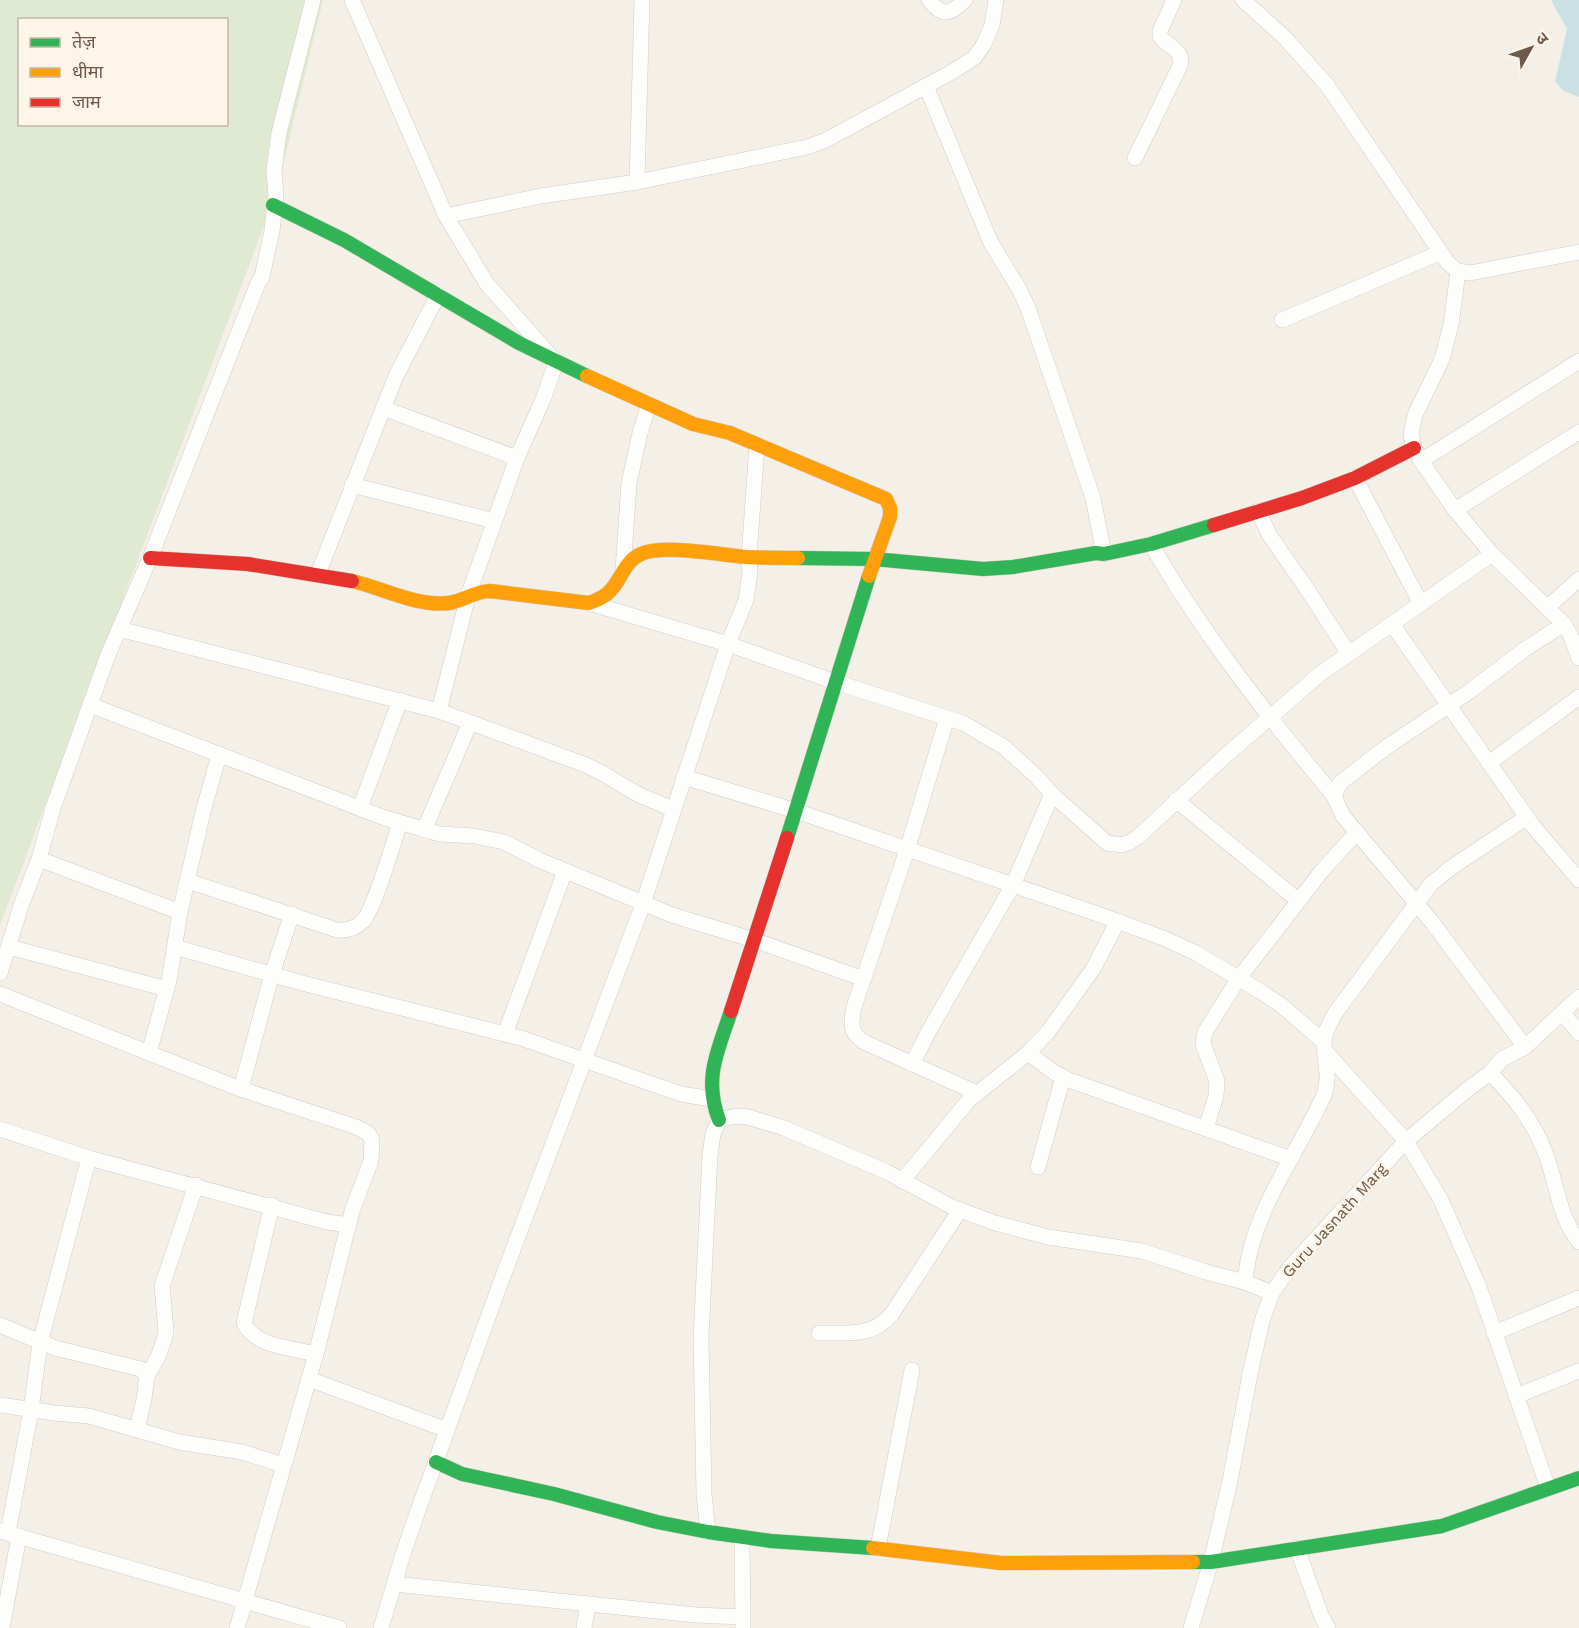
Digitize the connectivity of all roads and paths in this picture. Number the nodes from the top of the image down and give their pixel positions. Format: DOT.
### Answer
graph roads {
  1 [pos="313,0"];
  2 [pos="352,0"];
  3 [pos="642,0"];
  4 [pos="929,0"];
  5 [pos="965,0"];
  6 [pos="996,0"];
  7 [pos="1174,0"];
  8 [pos="1243,0"];
  9 [pos="926,86"];
  10 [pos="1135,158"];
  11 [pos="638,182"];
  12 [pos="273,205"];
  13 [pos="446,216"];
  14 [pos="1579,252"];
  15 [pos="1439,253"];
  16 [pos="1458,271"];
  17 [pos="438,296"];
  18 [pos="1282,320"];
  19 [pos="1579,361"];
  20 [pos="556,362"];
  21 [pos="649,404"];
  22 [pos="383,408"];
  23 [pos="1579,432"];
  24 [pos="757,445"];
  25 [pos="1418,454"];
  26 [pos="517,458"];
  27 [pos="1355,478"];
  28 [pos="352,485"];
  29 [pos="1455,510"];
  30 [pos="1258,511"];
  31 [pos="494,521"];
  32 [pos="1151,544"];
  33 [pos="1104,554"];
  34 [pos="1492,554"];
  35 [pos="749,557"];
  36 [pos="150,558"];
  37 [pos="874,559"];
  38 [pos="623,571"];
  39 [pos="318,574"];
  40 [pos="1579,579"];
  41 [pos="468,596"];
  42 [pos="589,603"];
  43 [pos="1421,604"];
  44 [pos="1548,607"];
  45 [pos="1392,624"];
  46 [pos="119,628"];
  47 [pos="1571,630"];
  48 [pos="728,644"];
  49 [pos="1349,654"];
  50 [pos="1579,658"];
  51 [pos="835,682"];
  52 [pos="1579,698"];
  53 [pos="400,700"];
  54 [pos="90,705"];
  55 [pos="1448,706"];
  56 [pos="439,711"];
  57 [pos="1270,717"];
  58 [pos="947,718"];
  59 [pos="470,723"];
  60 [pos="219,755"];
  61 [pos="1489,763"];
  62 [pos="684,777"];
  63 [pos="1052,794"];
  64 [pos="1334,796"];
  65 [pos="1176,800"];
  66 [pos="360,808"];
  67 [pos="673,809"];
  68 [pos="796,812"];
  69 [pos="1527,817"];
  70 [pos="400,823"];
  71 [pos="424,830"];
  72 [pos="1357,832"];
  73 [pos="907,850"];
  74 [pos="39,859"];
  75 [pos="565,871"];
  76 [pos="1579,880"];
  77 [pos="188,881"];
  78 [pos="1013,885"];
  79 [pos="1299,901"];
  80 [pos="643,903"];
  81 [pos="1416,904"];
  82 [pos="180,912"];
  83 [pos="292,914"];
  84 [pos="1118,921"];
  85 [pos="754,940"];
  86 [pos="9,947"];
  87 [pos="175,947"];
  88 [pos="0,974"];
  89 [pos="272,974"];
  90 [pos="1239,978"];
  91 [pos="864,979"];
  92 [pos="167,989"];
  93 [pos="0,994"];
  94 [pos="1579,997"];
  95 [pos="1563,1013"];
  96 [pos="1579,1033"];
  97 [pos="505,1034"];
  98 [pos="1325,1046"];
  99 [pos="1525,1047"];
  100 [pos="149,1053"];
  101 [pos="1028,1053"];
  102 [pos="584,1060"];
  103 [pos="912,1064"];
  104 [pos="1491,1073"];
  105 [pos="1063,1077"];
  106 [pos="241,1089"];
  107 [pos="977,1093"];
  108 [pos="711,1099"];
  109 [pos="719,1120"];
  110 [pos="1206,1128"];
  111 [pos="0,1130"];
  112 [pos="1406,1141"];
  113 [pos="89,1158"];
  114 [pos="1292,1159"];
  115 [pos="1038,1167"];
  116 [pos="902,1181"];
  117 [pos="196,1185"];
  118 [pos="272,1205"];
  119 [pos="960,1210"];
  120 [pos="349,1225"];
  121 [pos="1579,1242"];
  122 [pos="1245,1282"];
  123 [pos="1272,1293"];
  124 [pos="1579,1299"];
  125 [pos="0,1325"];
  126 [pos="819,1333"];
  127 [pos="1494,1333"];
  128 [pos="40,1343"];
  129 [pos="316,1354"];
  130 [pos="912,1370"];
  131 [pos="1579,1371"];
  132 [pos="147,1376"];
  133 [pos="309,1378"];
  134 [pos="1516,1396"];
  135 [pos="0,1405"];
  136 [pos="31,1410"];
  137 [pos="137,1430"];
  138 [pos="447,1431"];
  139 [pos="436,1461"];
  140 [pos="283,1465"];
  141 [pos="1579,1478"];
  142 [pos="1548,1488"];
  143 [pos="708,1532"];
  144 [pos="9,1533"];
  145 [pos="742,1537"];
  146 [pos="878,1548"];
  147 [pos="1297,1548"];
  148 [pos="1211,1562"];
  149 [pos="394,1584"];
  150 [pos="245,1602"];
  151 [pos="588,1604"];
  152 [pos="743,1622"];
  153 [pos="2,1628"];
  154 [pos="237,1628"];
  155 [pos="339,1628"];
  156 [pos="381,1628"];
  157 [pos="584,1628"];
  158 [pos="1191,1628"];
  159 [pos="1328,1628"];
  1 -- 12 [label="street"];
  2 -- 13 [label="street"];
  3 -- 11 [label="street"];
  4 -- 5 [label="street"];
  6 -- 9 [label="street"];
  7 -- 10 [label="street"];
  8 -- 15 [label="street"];
  9 -- 11 [label="street"];
  9 -- 33 [label="street"];
  11 -- 13 [label="street"];
  12 -- 17 [label="street"];
  12 -- 36 [label="street"];
  13 -- 20 [label="street"];
  14 -- 16 [label="street"];
  15 -- 16 [label="street"];
  15 -- 18 [label="street"];
  16 -- 25 [label="street"];
  17 -- 20 [label="street"];
  17 -- 22 [label="street"];
  19 -- 25 [label="street"];
  20 -- 21 [label="street"];
  20 -- 26 [label="street"];
  21 -- 24 [label="street"];
  21 -- 38 [label="street"];
  22 -- 26 [label="street"];
  22 -- 28 [label="street"];
  23 -- 29 [label="street"];
  24 -- 35 [label="street"];
  24 -- 37 [label="street"];
  25 -- 27 [label="street"];
  25 -- 29 [label="street"];
  26 -- 31 [label="street"];
  27 -- 30 [label="street"];
  27 -- 43 [label="street"];
  28 -- 31 [label="street"];
  28 -- 39 [label="street"];
  29 -- 34 [label="street"];
  30 -- 32 [label="street"];
  30 -- 49 [label="street"];
  31 -- 41 [label="street"];
  32 -- 33 [label="street"];
  32 -- 57 [label="street"];
  33 -- 37 [label="street"];
  34 -- 43 [label="street"];
  34 -- 44 [label="street"];
  35 -- 37 [label="street"];
  35 -- 38 [label="street"];
  35 -- 48 [label="street"];
  36 -- 39 [label="street"];
  36 -- 46 [label="street"];
  37 -- 51 [label="street"];
  38 -- 42 [label="street"];
  39 -- 41 [label="street"];
  40 -- 44 [label="street"];
  41 -- 42 [label="street"];
  41 -- 56 [label="street"];
  42 -- 48 [label="street"];
  43 -- 45 [label="street"];
  44 -- 47 [label="street"];
  45 -- 49 [label="street"];
  45 -- 55 [label="street"];
  46 -- 53 [label="street"];
  46 -- 54 [label="street"];
  47 -- 50 [label="street"];
  47 -- 55 [label="street"];
  48 -- 51 [label="street"];
  48 -- 62 [label="street"];
  49 -- 57 [label="street"];
  51 -- 58 [label="street"];
  51 -- 68 [label="street"];
  52 -- 61 [label="street"];
  53 -- 56 [label="street"];
  53 -- 66 [label="street"];
  54 -- 60 [label="street"];
  54 -- 74 [label="street"];
  55 -- 61 [label="street"];
  55 -- 64 [label="street"];
  56 -- 59 [label="street"];
  57 -- 64 [label="street"];
  57 -- 65 [label="street"];
  58 -- 63 [label="street"];
  58 -- 73 [label="street"];
  59 -- 67 [label="street"];
  59 -- 71 [label="street"];
  60 -- 66 [label="street"];
  60 -- 77 [label="street"];
  61 -- 69 [label="street"];
  62 -- 67 [label="street"];
  62 -- 68 [label="street"];
  63 -- 65 [label="street"];
  63 -- 78 [label="street"];
  64 -- 72 [label="street"];
  65 -- 79 [label="street"];
  66 -- 70 [label="street"];
  67 -- 80 [label="street"];
  68 -- 73 [label="street"];
  68 -- 85 [label="street"];
  69 -- 76 [label="street"];
  69 -- 81 [label="street"];
  70 -- 71 [label="street"];
  70 -- 83 [label="street"];
  71 -- 75 [label="street"];
  72 -- 79 [label="street"];
  72 -- 81 [label="street"];
  73 -- 78 [label="street"];
  73 -- 91 [label="street"];
  74 -- 82 [label="street"];
  74 -- 86 [label="street"];
  75 -- 80 [label="street"];
  75 -- 97 [label="street"];
  77 -- 82 [label="street"];
  77 -- 83 [label="street"];
  78 -- 84 [label="street"];
  78 -- 103 [label="street"];
  79 -- 90 [label="street"];
  80 -- 85 [label="street"];
  80 -- 102 [label="street"];
  81 -- 98 [label="street"];
  81 -- 99 [label="street"];
  82 -- 87 [label="street"];
  83 -- 89 [label="street"];
  84 -- 90 [label="street"];
  84 -- 101 [label="street"];
  85 -- 91 [label="street"];
  85 -- 108 [label="street"];
  86 -- 88 [label="street"];
  86 -- 92 [label="street"];
  87 -- 89 [label="street"];
  87 -- 92 [label="street"];
  89 -- 97 [label="street"];
  89 -- 106 [label="street"];
  90 -- 98 [label="street"];
  90 -- 110 [label="street"];
  91 -- 103 [label="street"];
  92 -- 100 [label="street"];
  93 -- 100 [label="street"];
  94 -- 95 [label="street, Guru Jasnath Marg"];
  95 -- 96 [label="street"];
  95 -- 99 [label="street, Guru Jasnath Marg"];
  97 -- 102 [label="street"];
  98 -- 112 [label="street"];
  98 -- 114 [label="street"];
  99 -- 104 [label="street, Guru Jasnath Marg"];
  100 -- 106 [label="street"];
  101 -- 105 [label="street"];
  101 -- 107 [label="street"];
  102 -- 108 [label="street"];
  102 -- 138 [label="street"];
  103 -- 107 [label="street"];
  104 -- 112 [label="street, Guru Jasnath Marg"];
  104 -- 121 [label="street"];
  105 -- 110 [label="street"];
  105 -- 115 [label="street"];
  106 -- 120 [label="street"];
  107 -- 116 [label="street"];
  108 -- 109 [label="street"];
  109 -- 116 [label="street"];
  109 -- 143 [label="street"];
  110 -- 114 [label="street"];
  111 -- 113 [label="street"];
  112 -- 123 [label="street, Guru Jasnath Marg"];
  112 -- 127 [label="street"];
  113 -- 117 [label="street"];
  113 -- 128 [label="street"];
  114 -- 122 [label="street"];
  116 -- 119 [label="street"];
  117 -- 118 [label="street"];
  117 -- 132 [label="street"];
  118 -- 120 [label="street"];
  118 -- 129 [label="street"];
  119 -- 122 [label="street"];
  119 -- 126 [label="street"];
  120 -- 129 [label="street"];
  122 -- 123 [label="street"];
  123 -- 148 [label="street, Guru Jasnath Marg"];
  124 -- 127 [label="street"];
  125 -- 128 [label="street"];
  127 -- 134 [label="street"];
  128 -- 132 [label="street"];
  128 -- 136 [label="street"];
  129 -- 133 [label="street"];
  130 -- 146 [label="street"];
  131 -- 134 [label="street"];
  132 -- 137 [label="street"];
  133 -- 138 [label="street"];
  133 -- 140 [label="street"];
  134 -- 142 [label="street"];
  135 -- 136 [label="street"];
  136 -- 137 [label="street"];
  136 -- 144 [label="street"];
  137 -- 140 [label="street"];
  138 -- 139 [label="street"];
  139 -- 143 [label="street"];
  139 -- 149 [label="street"];
  140 -- 150 [label="street"];
  141 -- 142 [label="street"];
  142 -- 147 [label="street"];
  143 -- 145 [label="street"];
  144 -- 150 [label="street"];
  144 -- 153 [label="street"];
  145 -- 146 [label="street"];
  145 -- 152 [label="street"];
  146 -- 148 [label="street"];
  147 -- 148 [label="street"];
  147 -- 159 [label="street"];
  148 -- 158 [label="street, Guru Jasnath Marg"];
  149 -- 151 [label="street"];
  149 -- 156 [label="street"];
  150 -- 154 [label="street"];
  150 -- 155 [label="street"];
  151 -- 152 [label="street"];
  151 -- 157 [label="street"];
}
